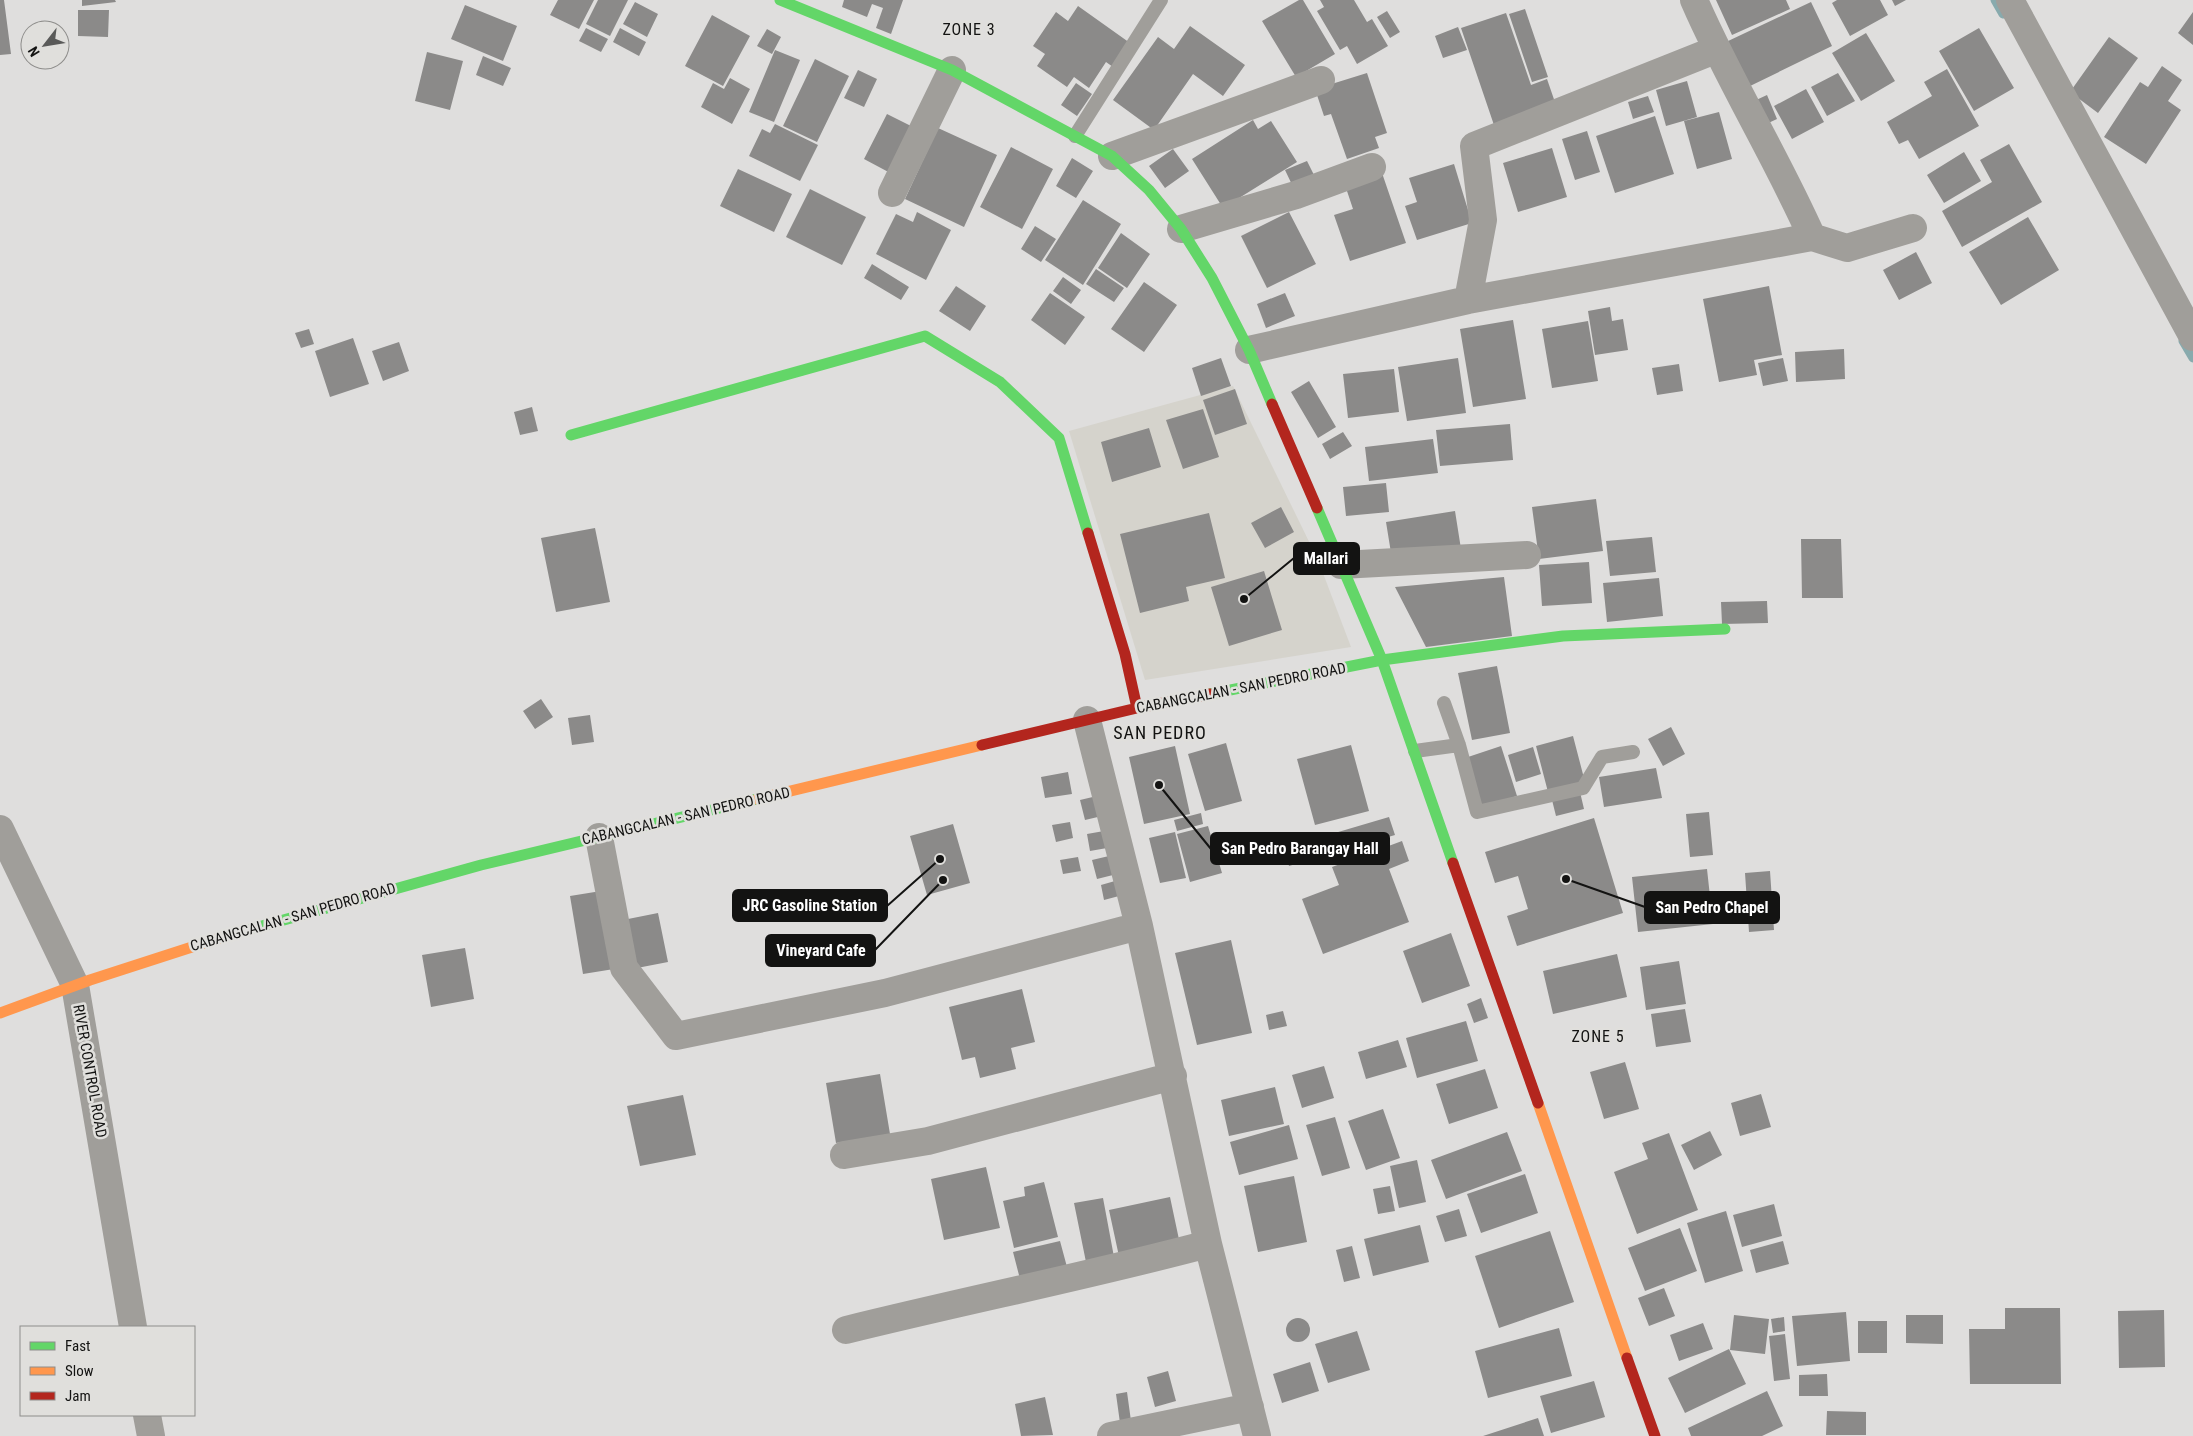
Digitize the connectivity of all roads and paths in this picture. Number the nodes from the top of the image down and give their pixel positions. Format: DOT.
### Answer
graph roads {
  1 [pos="780,0"];
  2 [pos="1161,0"];
  3 [pos="1694,0"];
  4 [pos="2010,0"];
  5 [pos="1715,50"];
  6 [pos="952,70"];
  7 [pos="1321,80"];
  8 [pos="1075,136"];
  9 [pos="1112,156"];
  10 [pos="1372,167"];
  11 [pos="892,193"];
  12 [pos="1913,228"];
  13 [pos="1181,230"];
  14 [pos="1812,237"];
  15 [pos="1468,300"];
  16 [pos="2193,337"];
  17 [pos="1249,350"];
  18 [pos="571,435"];
  19 [pos="1528,555"];
  20 [pos="1341,565"];
  21 [pos="1725,629"];
  22 [pos="1382,660"];
  23 [pos="1444,703"];
  24 [pos="1137,708"];
  25 [pos="1087,720"];
  26 [pos="1459,745"];
  27 [pos="1415,751"];
  28 [pos="1633,752"];
  29 [pos="0,830"];
  30 [pos="599,837"];
  31 [pos="1139,926"];
  32 [pos="75,985"];
  33 [pos="0,1014"];
  34 [pos="1173,1076"];
  35 [pos="844,1155"];
  36 [pos="1208,1244"];
  37 [pos="133,1326"];
  38 [pos="846,1330"];
  39 [pos="1250,1406"];
  40 [pos="147,1416"];
  41 [pos="151,1436"];
  42 [pos="1111,1436"];
  43 [pos="1257,1436"];
  44 [pos="1655,1436"];
  1 -- 6 [label="street"];
  2 -- 8 [label="lane"];
  3 -- 5 [label="street"];
  4 -- 16 [label="street"];
  5 -- 14 [label="street"];
  5 -- 15 [label="street"];
  6 -- 8 [label="street"];
  6 -- 11 [label="street"];
  7 -- 9 [label="street"];
  8 -- 9 [label="street"];
  9 -- 13 [label="street"];
  10 -- 13 [label="street"];
  12 -- 14 [label="street"];
  13 -- 17 [label="street"];
  14 -- 15 [label="street"];
  15 -- 17 [label="street"];
  17 -- 20 [label="street"];
  18 -- 24 [label="street"];
  19 -- 20 [label="street"];
  20 -- 22 [label="street"];
  21 -- 22 [label="street, CABANGCALAN - SAN PEDRO ROAD"];
  22 -- 24 [label="street, CABANGCALAN - SAN PEDRO ROAD"];
  22 -- 27 [label="street"];
  23 -- 26 [label="lane"];
  24 -- 25 [label="street, CABANGCALAN - SAN PEDRO ROAD"];
  25 -- 30 [label="street, CABANGCALAN - SAN PEDRO ROAD"];
  25 -- 31 [label="street"];
  26 -- 27 [label="lane"];
  26 -- 28 [label="lane"];
  27 -- 44 [label="street"];
  29 -- 32 [label="street, RIVER CONTROL ROAD"];
  30 -- 31 [label="street"];
  30 -- 32 [label="street, CABANGCALAN - SAN PEDRO ROAD"];
  31 -- 34 [label="street"];
  32 -- 33 [label="street, CABANGCALAN - SAN PEDRO ROAD"];
  32 -- 37 [label="street, RIVER CONTROL ROAD"];
  34 -- 35 [label="street"];
  34 -- 36 [label="street"];
  36 -- 38 [label="street"];
  36 -- 39 [label="street"];
  39 -- 42 [label="street"];
  39 -- 43 [label="street"];
  40 -- 41 [label="street"];
}
